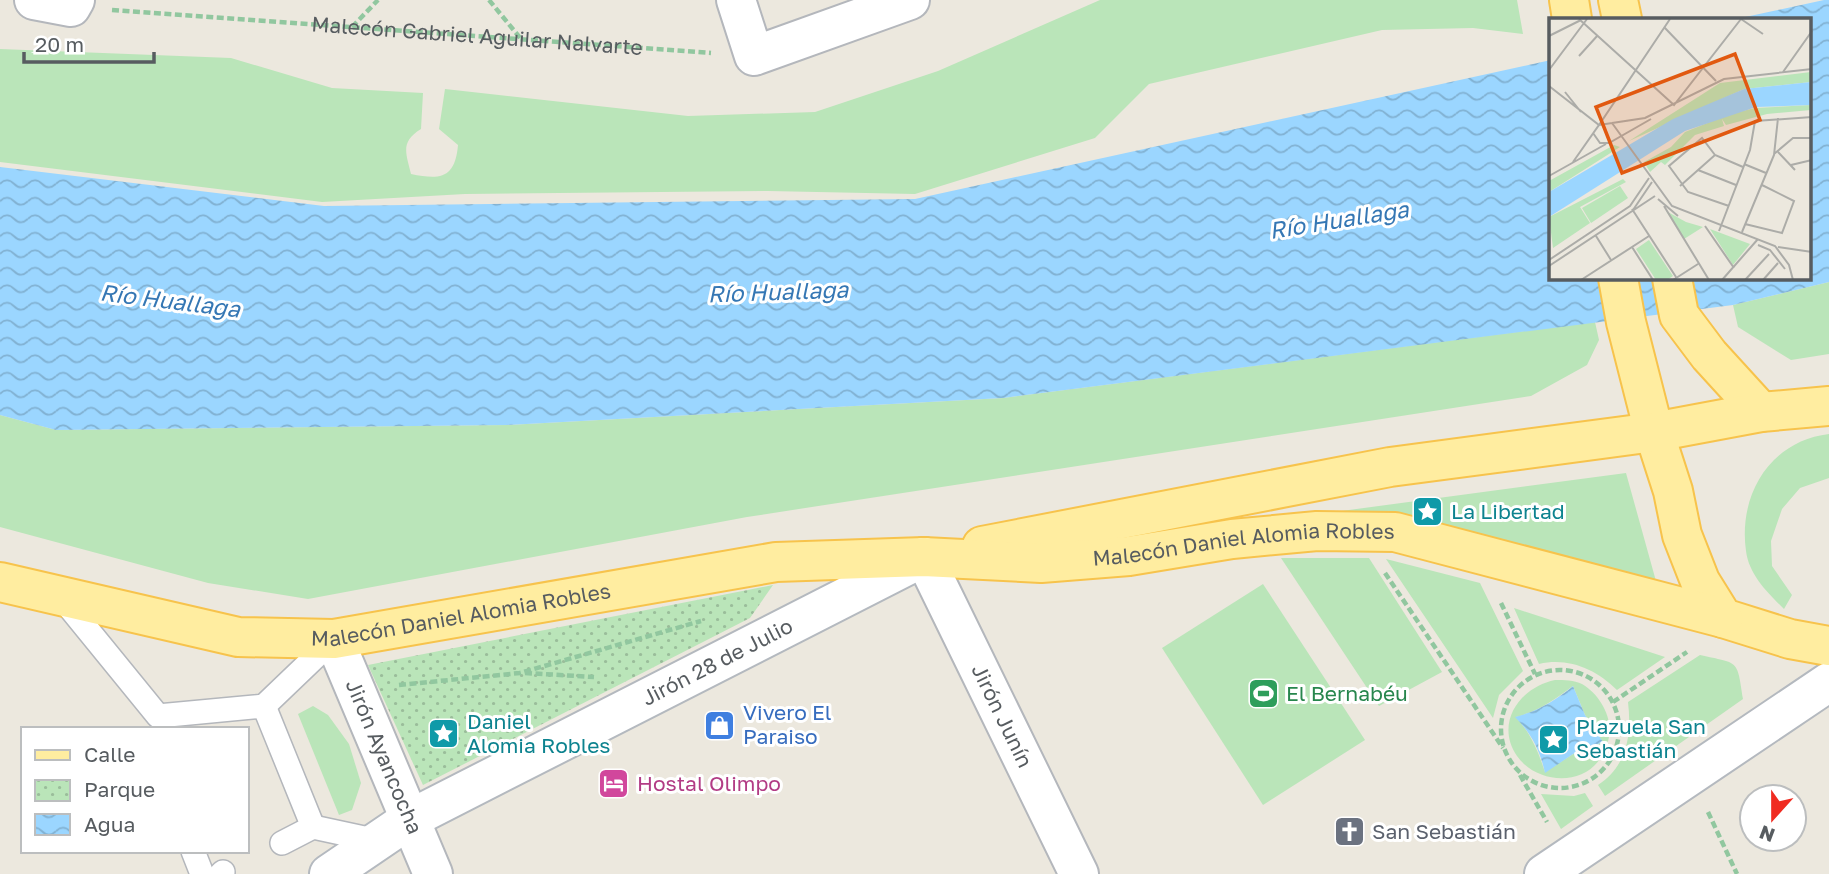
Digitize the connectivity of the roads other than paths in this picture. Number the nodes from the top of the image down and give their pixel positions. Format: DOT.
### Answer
graph roads {
  1 [pos="34,0"];
  2 [pos="736,0"];
  3 [pos="911,0"];
  4 [pos="1569,0"];
  5 [pos="1618,0"];
  6 [pos="73,4"];
  7 [pos="1572,18"];
  8 [pos="1622,18"];
  9 [pos="1618,280"];
  10 [pos="1675,296"];
  11 [pos="1829,406"];
  12 [pos="1761,412"];
  13 [pos="1654,432"];
  14 [pos="924,557"];
  15 [pos="0,582"];
  16 [pos="61,597"];
  17 [pos="1728,619"];
  18 [pos="334,639"];
  19 [pos="1829,646"];
  20 [pos="1829,682"];
  21 [pos="264,706"];
  22 [pos="156,722"];
  23 [pos="410,819"];
  24 [pos="313,827"];
  25 [pos="378,841"];
  26 [pos="282,843"];
  27 [pos="195,853"];
  28 [pos="1556,865"];
  29 [pos="215,873"];
  30 [pos="329,874"];
  31 [pos="433,874"];
  32 [pos="1079,874"];
  1 -- 6 [label="street"];
  2 -- 3 [label="street"];
  4 -- 7 [label="main road"];
  5 -- 8 [label="main road"];
  9 -- 13 [label="main road"];
  10 -- 12 [label="main road"];
  11 -- 12 [label="main road, Malecón Daniel Alomia Robles"];
  12 -- 13 [label="main road, Malecón Daniel Alomia Robles"];
  13 -- 14 [label="main road, Malecón Daniel Alomia Robles"];
  13 -- 17 [label="main road"];
  14 -- 17 [label="main road, Malecón Daniel Alomia Robles"];
  14 -- 18 [label="main road, Malecón Daniel Alomia Robles"];
  14 -- 23 [label="street, Jirón 28 de Julio"];
  14 -- 32 [label="street, Jirón Junín"];
  15 -- 16 [label="main road, Malecón Daniel Alomia Robles"];
  16 -- 18 [label="main road, Malecón Daniel Alomia Robles"];
  16 -- 22 [label="lane"];
  17 -- 19 [label="main road, Malecón Daniel Alomia Robles"];
  18 -- 21 [label="lane"];
  18 -- 23 [label="street, Jirón Ayancocha"];
  20 -- 28 [label="street"];
  21 -- 22 [label="lane"];
  21 -- 24 [label="lane"];
  23 -- 25 [label="street, Jirón 28 de Julio"];
  23 -- 31 [label="street, Jirón Ayancocha"];
  24 -- 25 [label="lane"];
  24 -- 26 [label="lane"];
  25 -- 30 [label="street, Jirón 28 de Julio"];
  27 -- 29 [label="lane"];
}
